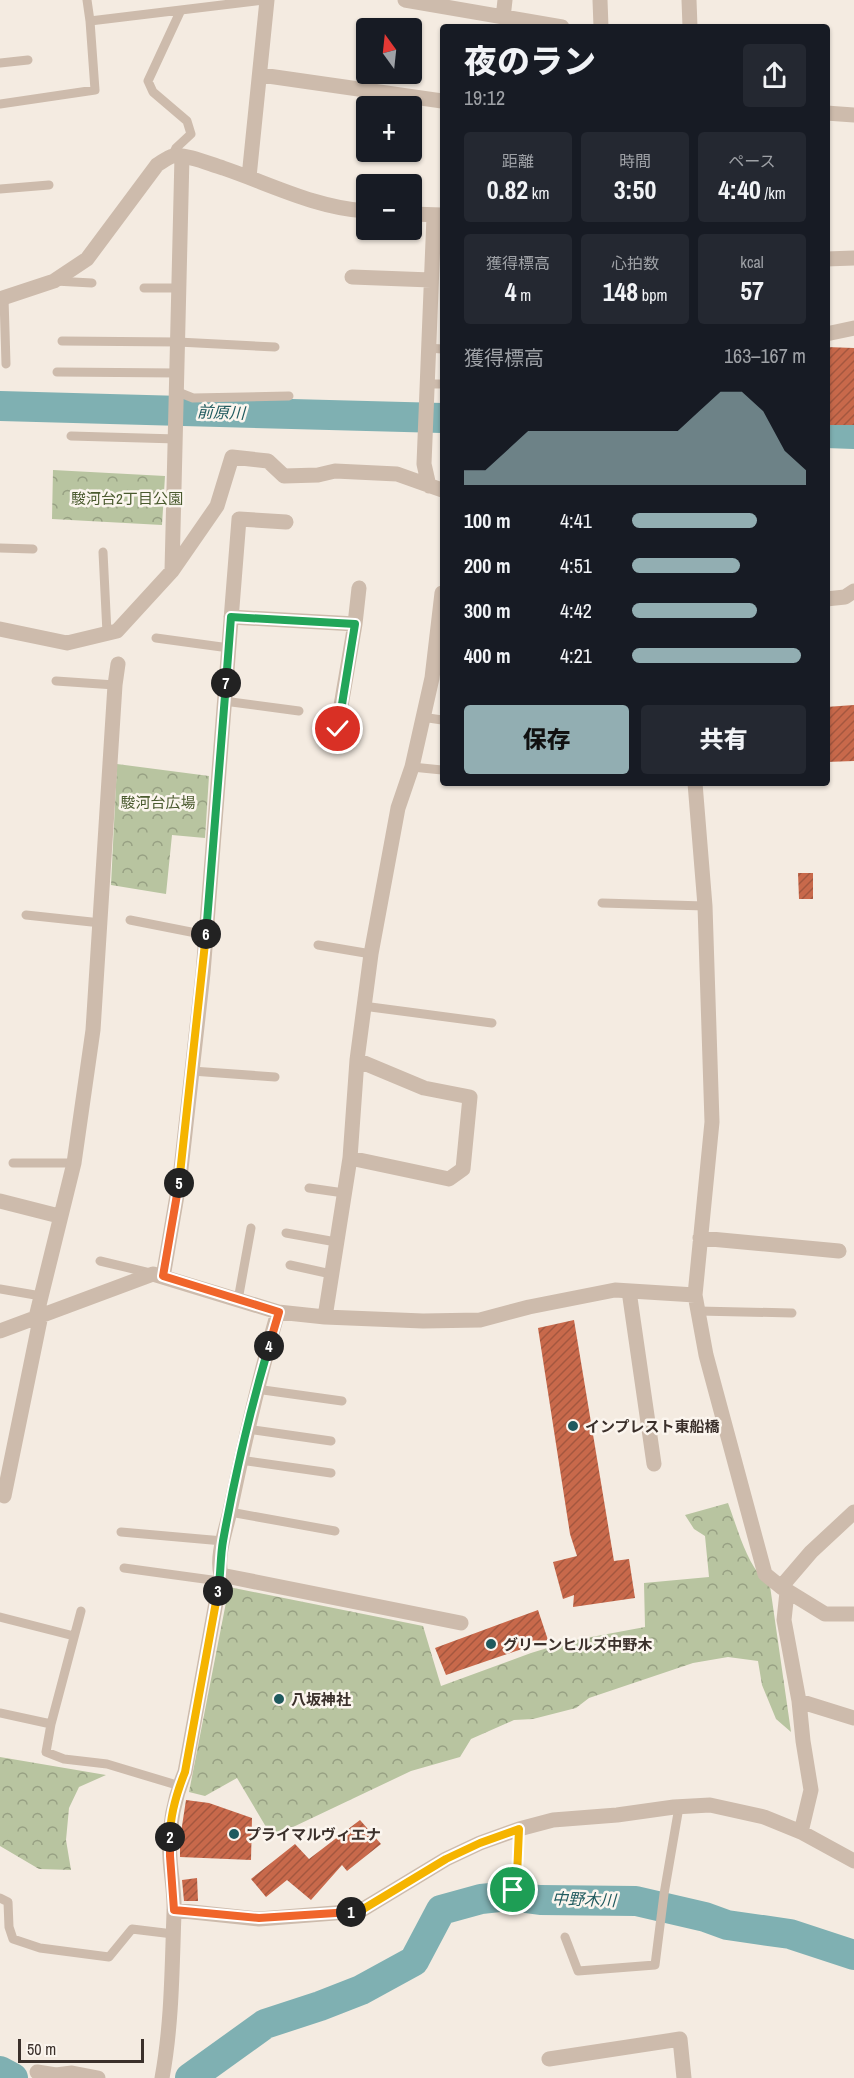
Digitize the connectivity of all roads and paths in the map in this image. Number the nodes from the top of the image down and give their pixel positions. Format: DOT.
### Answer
graph roads {
  1 [pos="87,0"];
  2 [pos="265,0"];
  3 [pos="405,0"];
  4 [pos="505,0"];
  5 [pos="600,0"];
  6 [pos="689,0"];
  7 [pos="422,2"];
  8 [pos="180,12"];
  9 [pos="90,21"];
  10 [pos="503,22"];
  11 [pos="527,24"];
  12 [pos="601,24"];
  13 [pos="690,24"];
  14 [pos="28,60"];
  15 [pos="0,63"];
  16 [pos="261,75"];
  17 [pos="440,101"];
  18 [pos="0,104"];
  19 [pos="830,113"];
  20 [pos="854,115"];
  21 [pos="177,156"];
  22 [pos="249,177"];
  23 [pos="49,185"];
  24 [pos="0,189"];
  25 [pos="356,211"];
  26 [pos="422,214"];
  27 [pos="438,215"];
  28 [pos="854,258"];
  29 [pos="830,259"];
  30 [pos="352,276"];
  31 [pos="431,280"];
  32 [pos="54,281"];
  33 [pos="92,284"];
  34 [pos="144,288"];
  35 [pos="179,288"];
  36 [pos="2,298"];
  37 [pos="854,328"];
  38 [pos="830,333"];
  39 [pos="62,341"];
  40 [pos="178,342"];
  41 [pos="275,347"];
  42 [pos="435,349"];
  43 [pos="6,364"];
  44 [pos="57,372"];
  45 [pos="177,373"];
  46 [pos="427,384"];
  47 [pos="440,384"];
  48 [pos="289,396"];
  49 [pos="178,404"];
  50 [pos="70,436"];
  51 [pos="177,439"];
  52 [pos="436,488"];
  53 [pos="286,522"];
  54 [pos="0,548"];
  55 [pos="33,549"];
  56 [pos="103,552"];
  57 [pos="172,571"];
  58 [pos="359,588"];
  59 [pos="854,591"];
  60 [pos="830,599"];
  61 [pos="231,617"];
  62 [pos="355,624"];
  63 [pos="0,629"];
  64 [pos="107,633"];
  65 [pos="156,638"];
  66 [pos="440,638"];
  67 [pos="229,648"];
  68 [pos="118,664"];
  69 [pos="437,678"];
  70 [pos="56,681"];
  71 [pos="115,685"];
  72 [pos="224,701"];
  73 [pos="299,711"];
  74 [pos="422,717"];
  75 [pos="440,720"];
  76 [pos="338,729"];
  77 [pos="412,767"];
  78 [pos="440,770"];
  79 [pos="695,786"];
  80 [pos="602,903"];
  81 [pos="705,906"];
  82 [pos="26,915"];
  83 [pos="130,920"];
  84 [pos="101,923"];
  85 [pos="206,935"];
  86 [pos="318,945"];
  87 [pos="371,954"];
  88 [pos="363,1006"];
  89 [pos="492,1023"];
  90 [pos="357,1060"];
  91 [pos="192,1071"];
  92 [pos="275,1077"];
  93 [pos="350,1158"];
  94 [pos="14,1163"];
  95 [pos="74,1163"];
  96 [pos="309,1188"];
  97 [pos="344,1193"];
  98 [pos="0,1201"];
  99 [pos="59,1216"];
  100 [pos="251,1228"];
  101 [pos="286,1233"];
  102 [pos="700,1238"];
  103 [pos="336,1242"];
  104 [pos="839,1251"];
  105 [pos="100,1261"];
  106 [pos="290,1265"];
  107 [pos="331,1274"];
  108 [pos="158,1275"];
  109 [pos="0,1289"];
  110 [pos="629,1291"];
  111 [pos="695,1295"];
  112 [pos="41,1296"];
  113 [pos="238,1300"];
  114 [pos="698,1311"];
  115 [pos="279,1312"];
  116 [pos="792,1313"];
  117 [pos="39,1316"];
  118 [pos="325,1317"];
  119 [pos="0,1331"];
  120 [pos="256,1389"];
  121 [pos="342,1401"];
  122 [pos="247,1429"];
  123 [pos="331,1440"];
  124 [pos="240,1460"];
  125 [pos="654,1464"];
  126 [pos="331,1473"];
  127 [pos="4,1496"];
  128 [pos="230,1512"];
  129 [pos="854,1512"];
  130 [pos="335,1531"];
  131 [pos="121,1532"];
  132 [pos="223,1541"];
  133 [pos="124,1568"];
  134 [pos="220,1578"];
  135 [pos="784,1590"];
  136 [pos="81,1611"];
  137 [pos="854,1614"];
  138 [pos="0,1617"];
  139 [pos="460,1623"];
  140 [pos="74,1636"];
  141 [pos="800,1701"];
  142 [pos="0,1713"];
  143 [pos="854,1718"];
  144 [pos="51,1724"];
  145 [pos="180,1786"];
  146 [pos="679,1807"];
  147 [pos="519,1829"];
  148 [pos="801,1832"];
  149 [pos="854,1861"];
  150 [pos="0,1898"];
  151 [pos="509,1903"];
  152 [pos="174,1910"];
  153 [pos="172,1934"];
  154 [pos="565,1937"];
  155 [pos="549,2059"];
  156 [pos="37,2072"];
  157 [pos="163,2073"];
  158 [pos="98,2078"];
  159 [pos="147,2078"];
  160 [pos="684,2078"];
  1 -- 9 [label="lane"];
  2 -- 8 [label="lane"];
  2 -- 16 [label="street"];
  3 -- 7 [label="street"];
  4 -- 10 [label="street"];
  5 -- 12 [label="street"];
  6 -- 13 [label="street"];
  7 -- 10 [label="street"];
  8 -- 9 [label="lane"];
  8 -- 21 [label="lane"];
  9 -- 18 [label="lane"];
  10 -- 11 [label="street"];
  14 -- 15 [label="lane"];
  16 -- 17 [label="street"];
  16 -- 22 [label="street"];
  19 -- 20 [label="street"];
  21 -- 22 [label="street"];
  21 -- 32 [label="street"];
  21 -- 35 [label="street"];
  22 -- 25 [label="street"];
  23 -- 24 [label="lane"];
  26 -- 27 [label="street"];
  27 -- 31 [label="street"];
  28 -- 29 [label="street"];
  30 -- 31 [label="street"];
  31 -- 42 [label="street"];
  32 -- 33 [label="lane"];
  32 -- 36 [label="street"];
  34 -- 35 [label="lane"];
  35 -- 40 [label="street"];
  36 -- 43 [label="lane"];
  37 -- 38 [label="street"];
  39 -- 40 [label="lane"];
  40 -- 41 [label="lane"];
  40 -- 45 [label="street"];
  42 -- 46 [label="street"];
  44 -- 45 [label="lane"];
  45 -- 49 [label="street"];
  46 -- 47 [label="lane"];
  46 -- 52 [label="street"];
  48 -- 49 [label="lane"];
  49 -- 51 [label="street"];
  50 -- 51 [label="lane"];
  51 -- 57 [label="street"];
  52 -- 57 [label="street"];
  53 -- 61 [label="street"];
  54 -- 55 [label="lane"];
  56 -- 64 [label="lane"];
  57 -- 64 [label="street"];
  58 -- 62 [label="street"];
  59 -- 60 [label="street"];
  61 -- 62 [label="street"];
  61 -- 67 [label="street"];
  62 -- 76 [label="street"];
  63 -- 64 [label="street"];
  65 -- 67 [label="lane"];
  66 -- 69 [label="street"];
  67 -- 72 [label="street"];
  68 -- 71 [label="street"];
  69 -- 74 [label="street"];
  70 -- 71 [label="lane"];
  71 -- 84 [label="street"];
  72 -- 73 [label="lane"];
  72 -- 85 [label="street"];
  74 -- 75 [label="lane"];
  74 -- 77 [label="street"];
  77 -- 78 [label="lane"];
  77 -- 87 [label="street"];
  79 -- 81 [label="street"];
  80 -- 81 [label="lane"];
  81 -- 102 [label="street"];
  82 -- 84 [label="lane"];
  83 -- 85 [label="lane"];
  84 -- 95 [label="street"];
  85 -- 91 [label="street"];
  86 -- 87 [label="lane"];
  87 -- 88 [label="street"];
  88 -- 89 [label="lane"];
  88 -- 90 [label="street"];
  90 -- 93 [label="street"];
  90 -- 93 [label="street"];
  91 -- 92 [label="lane"];
  91 -- 108 [label="street"];
  93 -- 97 [label="street"];
  94 -- 95 [label="lane"];
  95 -- 99 [label="street"];
  96 -- 97 [label="lane"];
  97 -- 103 [label="street"];
  98 -- 99 [label="street"];
  99 -- 112 [label="street"];
  100 -- 113 [label="lane"];
  101 -- 103 [label="lane"];
  102 -- 104 [label="street"];
  102 -- 111 [label="street"];
  103 -- 107 [label="street"];
  105 -- 108 [label="lane"];
  106 -- 107 [label="lane"];
  107 -- 118 [label="street"];
  108 -- 113 [label="street"];
  108 -- 117 [label="street"];
  109 -- 112 [label="lane"];
  110 -- 111 [label="street"];
  110 -- 118 [label="street"];
  110 -- 125 [label="street"];
  111 -- 114 [label="street"];
  112 -- 117 [label="street"];
  113 -- 115 [label="street"];
  114 -- 116 [label="lane"];
  114 -- 135 [label="street"];
  115 -- 118 [label="street"];
  115 -- 120 [label="street"];
  117 -- 119 [label="street"];
  117 -- 127 [label="street"];
  120 -- 121 [label="lane"];
  120 -- 122 [label="street"];
  122 -- 123 [label="lane"];
  122 -- 124 [label="street"];
  124 -- 126 [label="lane"];
  124 -- 128 [label="street"];
  128 -- 130 [label="lane"];
  128 -- 132 [label="street"];
  129 -- 135 [label="street"];
  131 -- 132 [label="lane"];
  132 -- 134 [label="street"];
  133 -- 134 [label="lane"];
  134 -- 139 [label="street"];
  134 -- 145 [label="street"];
  135 -- 137 [label="street"];
  135 -- 141 [label="street"];
  136 -- 140 [label="lane"];
  138 -- 140 [label="lane"];
  140 -- 144 [label="lane"];
  141 -- 143 [label="street"];
  141 -- 148 [label="street"];
  142 -- 144 [label="lane"];
  144 -- 145 [label="lane"];
  145 -- 152 [label="street"];
  146 -- 147 [label="street"];
  146 -- 148 [label="street"];
  146 -- 154 [label="lane"];
  147 -- 151 [label="lane"];
  147 -- 152 [label="street"];
  148 -- 149 [label="street"];
  150 -- 153 [label="lane"];
  152 -- 153 [label="street"];
  153 -- 157 [label="street"];
  155 -- 160 [label="street"];
  156 -- 158 [label="street"];
  157 -- 159 [label="street"];
}
